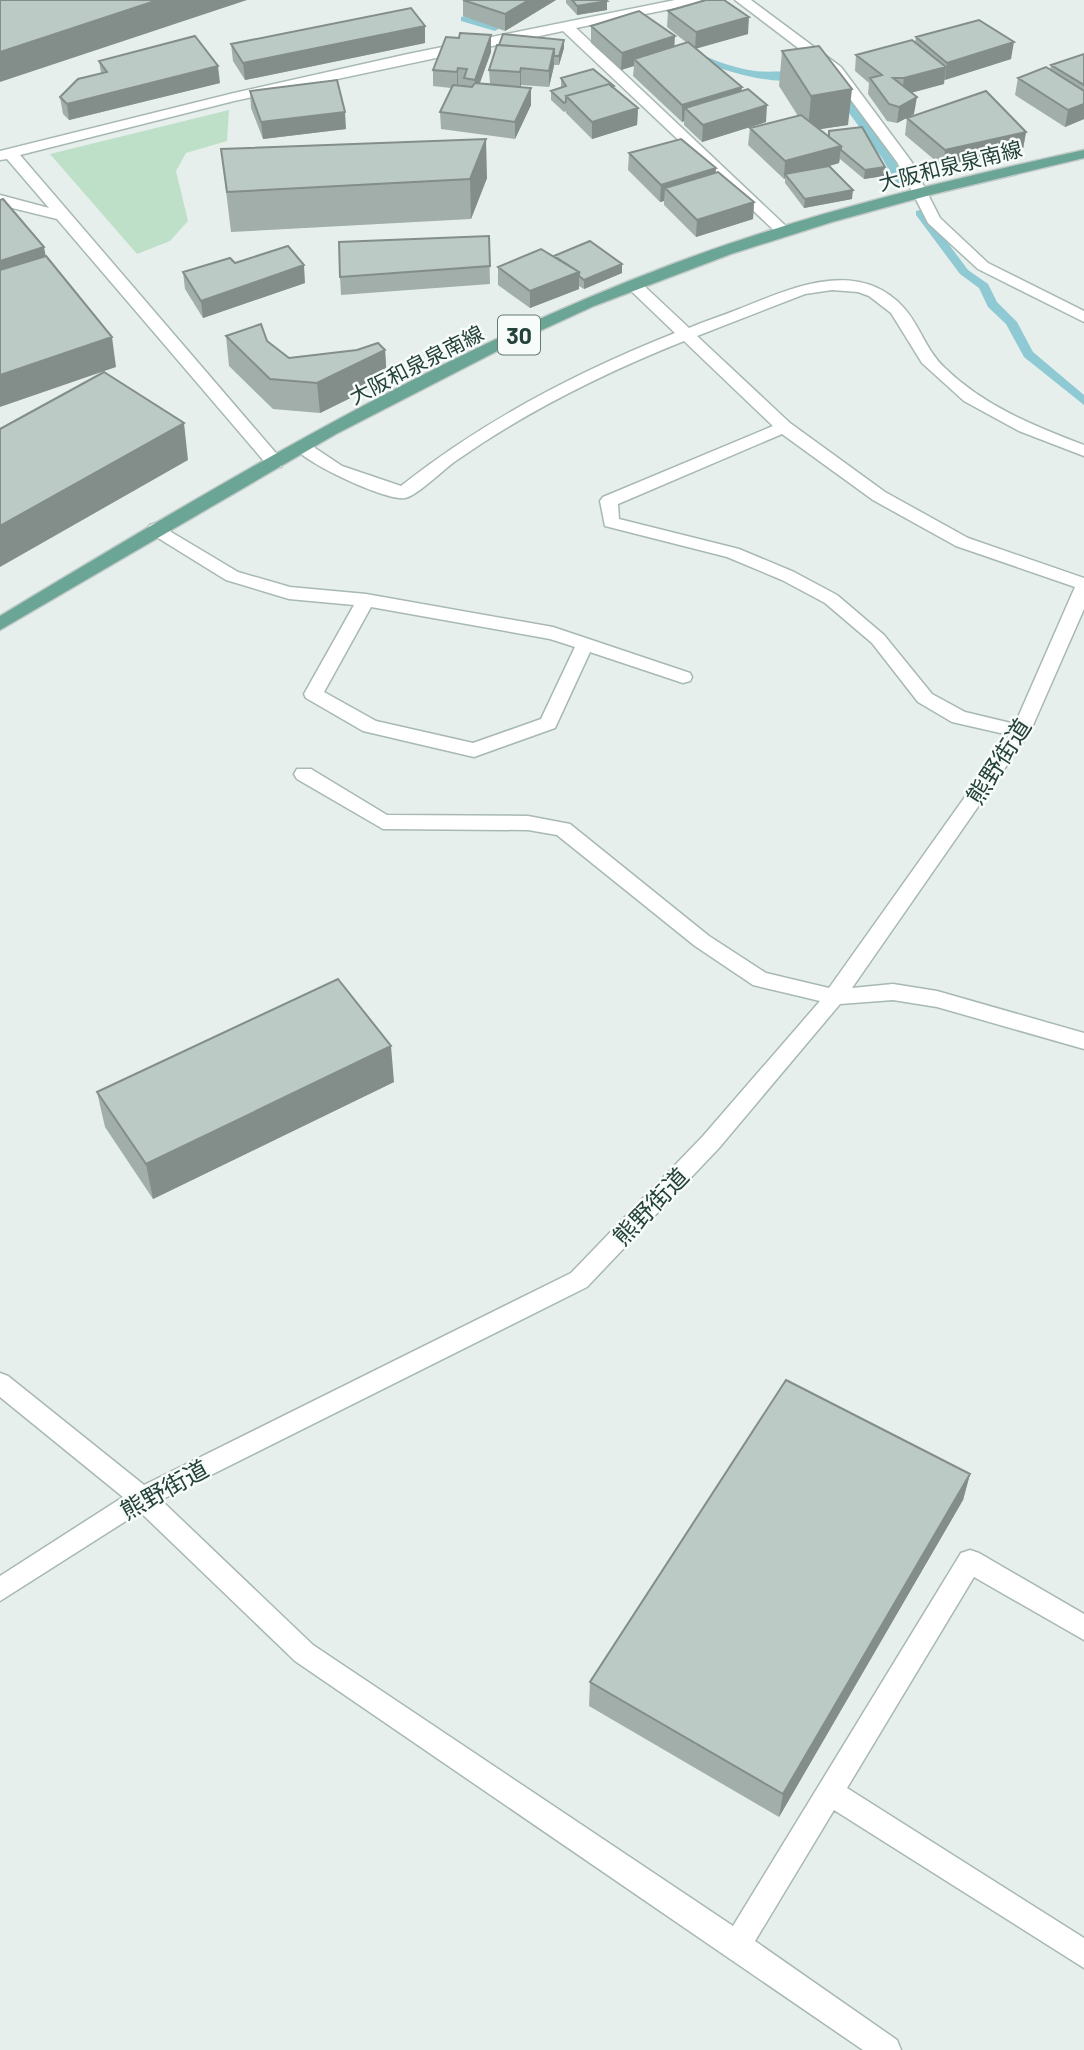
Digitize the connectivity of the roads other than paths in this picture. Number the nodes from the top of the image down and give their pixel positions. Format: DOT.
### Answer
graph roads {
  1 [pos="695,0"];
  2 [pos="742,0"];
  3 [pos="566,26"];
  4 [pos="5,155"];
  5 [pos="1084,155"];
  6 [pos="921,192"];
  7 [pos="0,200"];
  8 [pos="62,215"];
  9 [pos="784,232"];
  10 [pos="634,285"];
  11 [pos="1084,317"];
  12 [pos="685,334"];
  13 [pos="784,427"];
  14 [pos="303,448"];
  15 [pos="1084,452"];
  16 [pos="275,463"];
  17 [pos="156,529"];
  18 [pos="1084,586"];
  19 [pos="366,600"];
  20 [pos="0,624"];
  21 [pos="585,644"];
  22 [pos="682,677"];
  23 [pos="1021,732"];
  24 [pos="304,774"];
  25 [pos="834,997"];
  26 [pos="1084,1041"];
  27 [pos="0,1383"];
  28 [pos="142,1497"];
  29 [pos="0,1590"];
  30 [pos="1084,1628"];
  31 [pos="830,1792"];
  32 [pos="737,1945"];
  33 [pos="1084,1954"];
  34 [pos="887,2050"];
  1 -- 3 [label="street"];
  2 -- 6 [label="street"];
  3 -- 4 [label="street"];
  3 -- 9 [label="street"];
  4 -- 8 [label="street"];
  5 -- 6 [label="main road, 大阪和泉泉南線 / 30"];
  6 -- 9 [label="main road, 大阪和泉泉南線 / 30"];
  6 -- 11 [label="street"];
  7 -- 8 [label="street"];
  8 -- 16 [label="street"];
  9 -- 10 [label="main road, 大阪和泉泉南線 / 30"];
  10 -- 12 [label="street"];
  10 -- 14 [label="main road, 大阪和泉泉南線 / 30"];
  12 -- 13 [label="street"];
  12 -- 14 [label="street"];
  12 -- 15 [label="street"];
  13 -- 18 [label="street"];
  13 -- 23 [label="street"];
  14 -- 16 [label="main road, 大阪和泉泉南線 / 30"];
  16 -- 17 [label="main road, 大阪和泉泉南線 / 30"];
  17 -- 19 [label="street"];
  17 -- 20 [label="main road, 大阪和泉泉南線 / 30"];
  18 -- 23 [label="street, 熊野街道"];
  19 -- 21 [label="street"];
  19 -- 21 [label="street"];
  21 -- 22 [label="street"];
  23 -- 25 [label="street, 熊野街道"];
  24 -- 25 [label="street"];
  25 -- 26 [label="street"];
  25 -- 28 [label="street, 熊野街道"];
  27 -- 28 [label="street"];
  28 -- 29 [label="street, 熊野街道"];
  28 -- 32 [label="street"];
  30 -- 31 [label="street"];
  31 -- 32 [label="street"];
  31 -- 33 [label="street"];
  32 -- 34 [label="street"];
}
